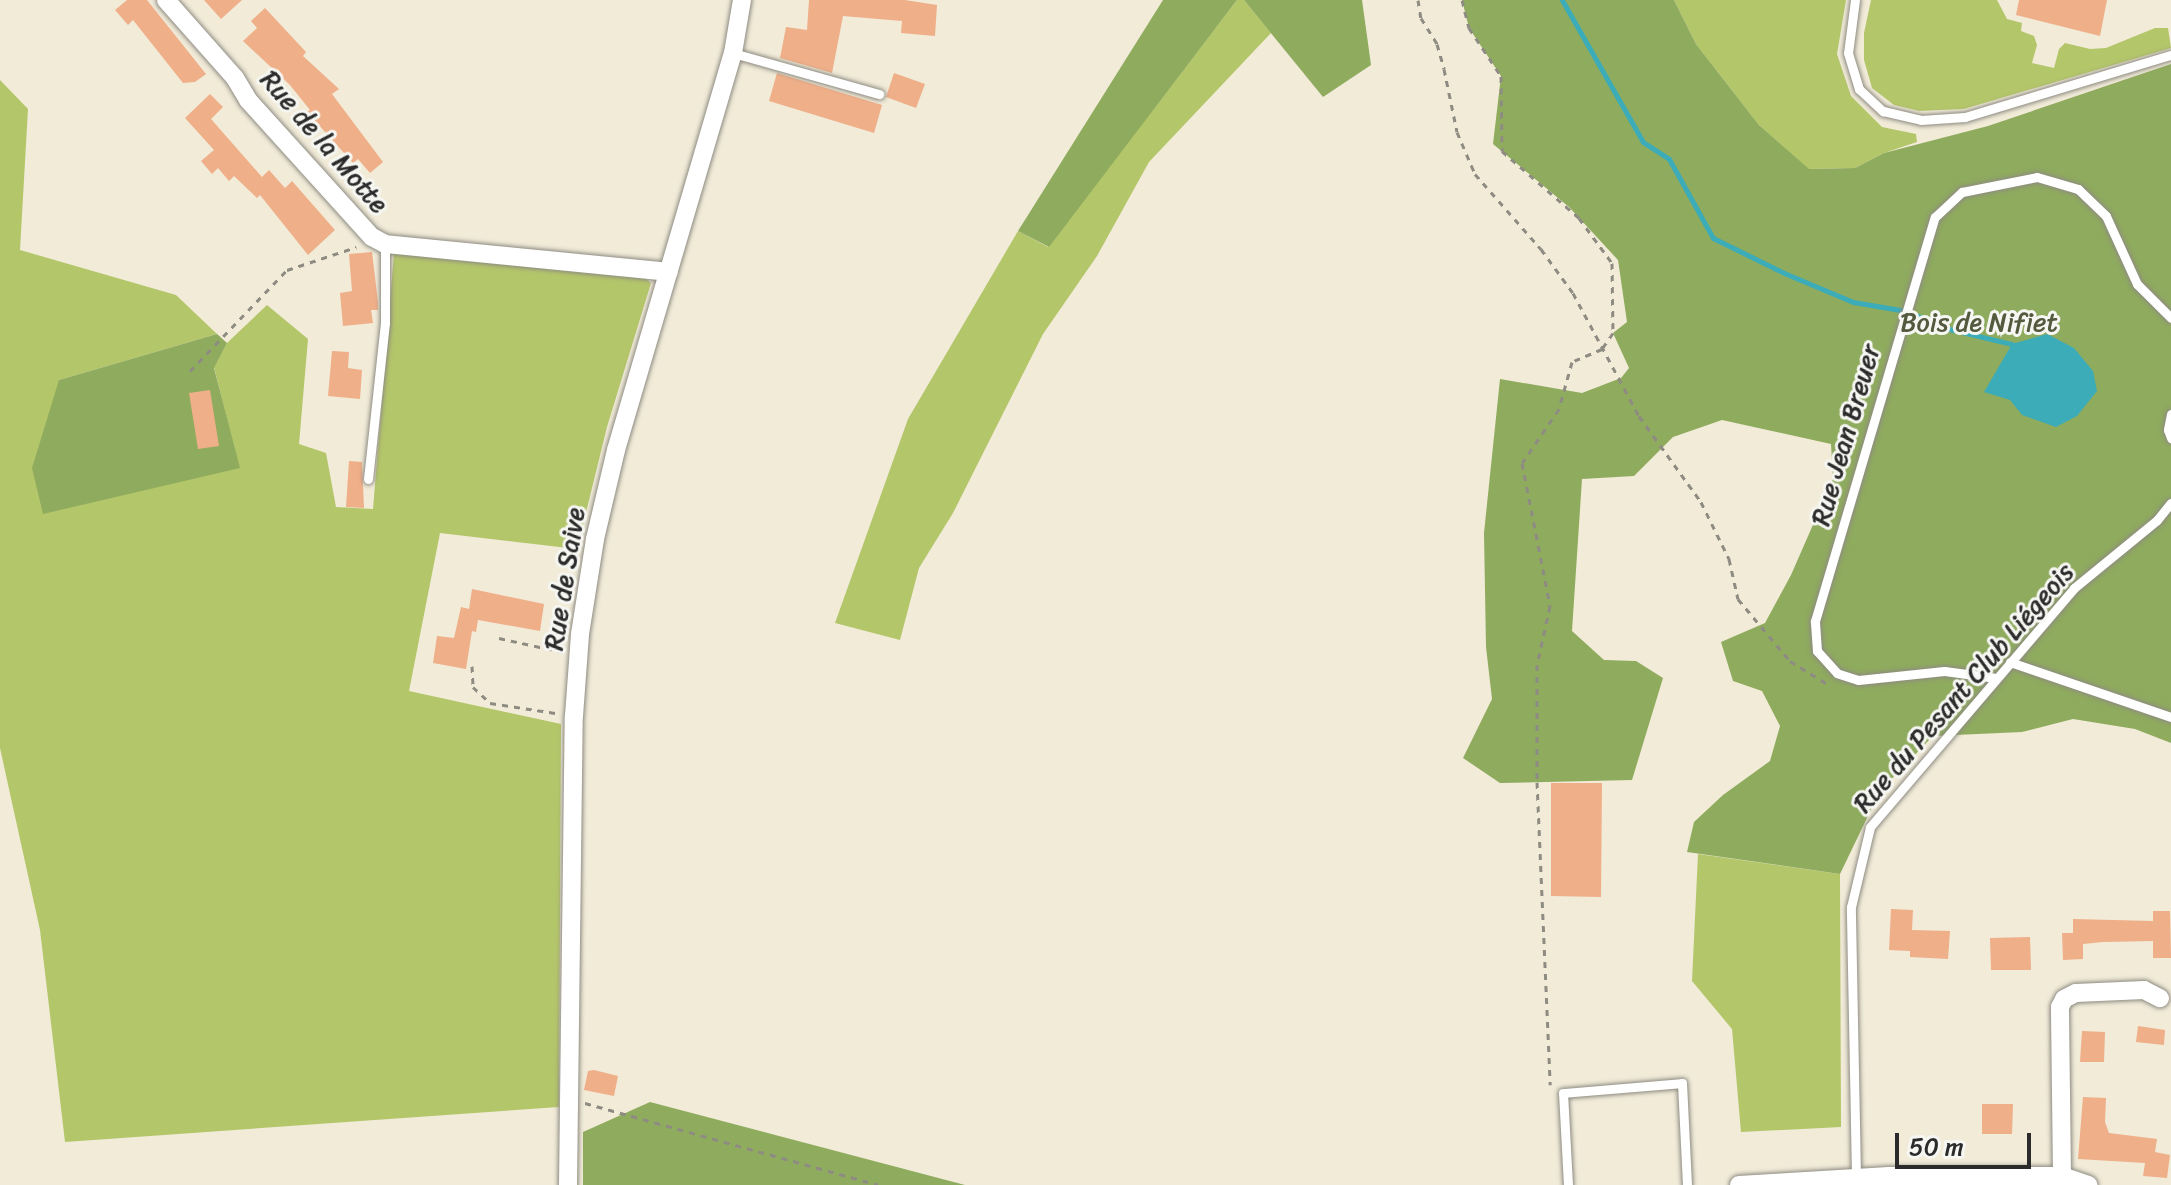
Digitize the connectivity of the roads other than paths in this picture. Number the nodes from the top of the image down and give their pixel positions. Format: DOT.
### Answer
graph roads {
  1 [pos="166,0"];
  2 [pos="742,0"];
  3 [pos="1855,0"];
  4 [pos="733,53"];
  5 [pos="2171,55"];
  6 [pos="879,94"];
  7 [pos="378,240"];
  8 [pos="669,272"];
  9 [pos="2171,318"];
  10 [pos="2171,414"];
  11 [pos="2171,438"];
  12 [pos="368,479"];
  13 [pos="2171,503"];
  14 [pos="2010,662"];
  15 [pos="1996,678"];
  16 [pos="2171,717"];
  17 [pos="2160,998"];
  18 [pos="1856,1176"];
  19 [pos="2062,1176"];
  20 [pos="1932,1180"];
  21 [pos="568,1185"];
  22 [pos="1568,1185"];
  23 [pos="1687,1185"];
  24 [pos="1739,1185"];
  25 [pos="2088,1185"];
  1 -- 7 [label="street, Rue de la Motte"];
  2 -- 4 [label="street, Rue de Saive"];
  3 -- 5 [label="lane"];
  4 -- 6 [label="lane"];
  4 -- 8 [label="street, Rue de Saive"];
  7 -- 8 [label="street, Rue de la Motte"];
  7 -- 12 [label="lane"];
  8 -- 21 [label="street, Rue de Saive"];
  9 -- 15 [label="lane, Rue Jean Breuer"];
  10 -- 11 [label="lane"];
  13 -- 14 [label="lane, Rue du Pesant Club Liégeois"];
  14 -- 15 [label="lane, Rue du Pesant Club Liégeois"];
  14 -- 16 [label="lane"];
  15 -- 18 [label="lane, Rue du Pesant Club Liégeois"];
  17 -- 19 [label="street"];
  18 -- 20 [label="street"];
  18 -- 24 [label="street"];
  19 -- 20 [label="street"];
  19 -- 25 [label="street"];
  22 -- 23 [label="lane"];
}
